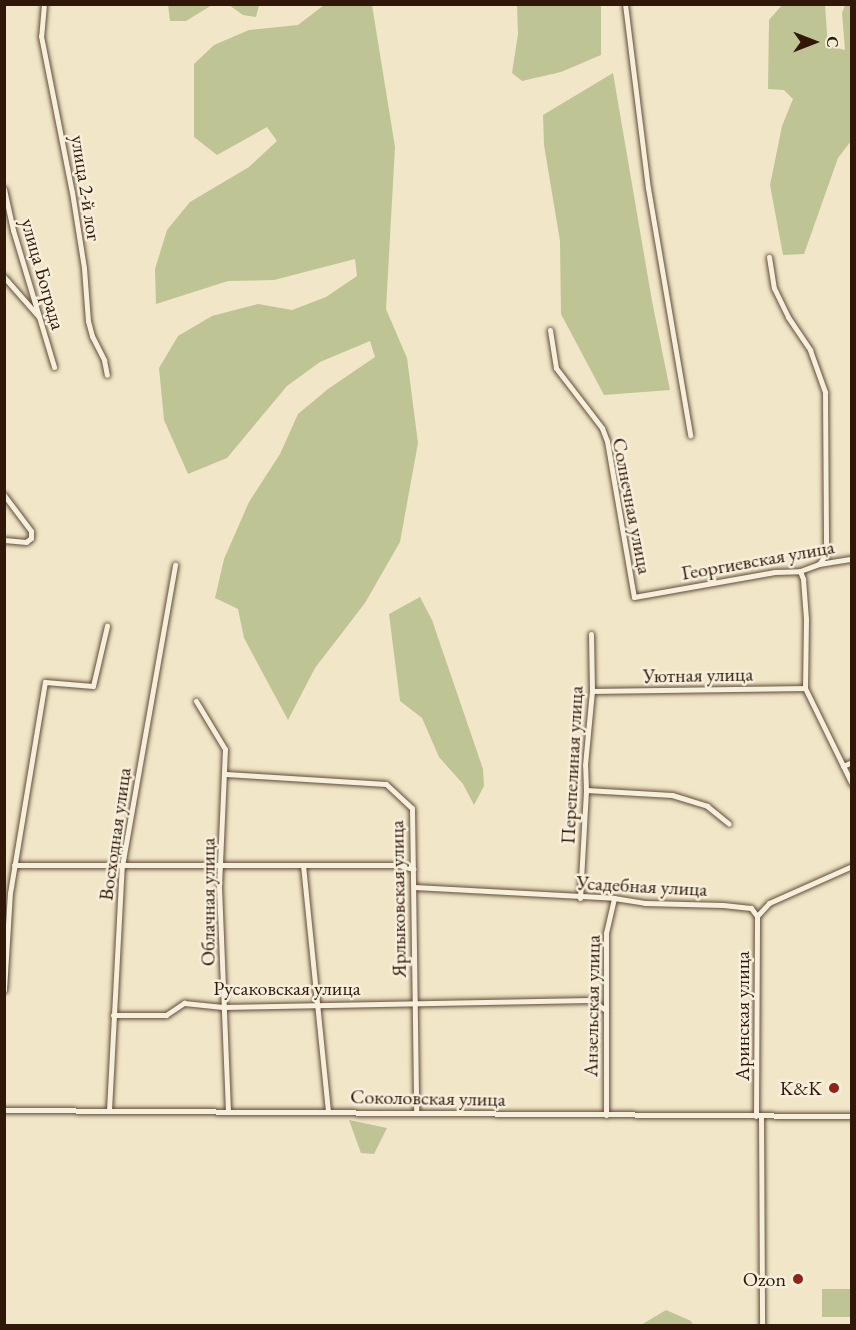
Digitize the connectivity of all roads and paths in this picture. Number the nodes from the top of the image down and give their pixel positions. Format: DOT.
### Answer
graph roads {
  1 [pos="44,4"];
  2 [pos="625,4"];
  3 [pos="4,189"];
  4 [pos="769,257"];
  5 [pos="4,277"];
  6 [pos="41,319"];
  7 [pos="550,330"];
  8 [pos="54,367"];
  9 [pos="107,375"];
  10 [pos="690,435"];
  11 [pos="4,495"];
  12 [pos="4,540"];
  13 [pos="852,560"];
  14 [pos="819,564"];
  15 [pos="175,565"];
  16 [pos="800,571"];
  17 [pos="634,597"];
  18 [pos="107,626"];
  19 [pos="591,634"];
  20 [pos="805,688"];
  21 [pos="592,691"];
  22 [pos="196,701"];
  23 [pos="852,762"];
  24 [pos="843,766"];
  25 [pos="226,774"];
  26 [pos="852,784"];
  27 [pos="586,790"];
  28 [pos="729,824"];
  29 [pos="14,865"];
  30 [pos="303,865"];
  31 [pos="122,866"];
  32 [pos="221,866"];
  33 [pos="852,866"];
  34 [pos="413,869"];
  35 [pos="414,887"];
  36 [pos="580,898"];
  37 [pos="614,898"];
  38 [pos="757,915"];
  39 [pos="4,990"];
  40 [pos="414,1002"];
  41 [pos="317,1004"];
  42 [pos="223,1007"];
  43 [pos="606,1010"];
  44 [pos="113,1015"];
  45 [pos="4,1110"];
  46 [pos="109,1110"];
  47 [pos="228,1111"];
  48 [pos="328,1111"];
  49 [pos="416,1113"];
  50 [pos="606,1115"];
  51 [pos="759,1116"];
  52 [pos="852,1116"];
  53 [pos="762,1326"];
  1 -- 9 [label="street, улица 2-й лог"];
  2 -- 10 [label="street"];
  3 -- 6 [label="street, улица Бограда"];
  4 -- 14 [label="street"];
  5 -- 6 [label="street"];
  6 -- 8 [label="street, улица Бограда"];
  7 -- 17 [label="street, Солнечная улица"];
  11 -- 12 [label="street"];
  13 -- 14 [label="street, Георгиевская улица"];
  14 -- 16 [label="street, Георгиевская улица"];
  15 -- 31 [label="street, Восходная улица"];
  16 -- 17 [label="street, Георгиевская улица"];
  16 -- 20 [label="street"];
  18 -- 29 [label="street"];
  19 -- 21 [label="street, Перепелиная улица"];
  20 -- 21 [label="street, Уютная улица"];
  20 -- 24 [label="street"];
  21 -- 27 [label="street, Перепелиная улица"];
  22 -- 25 [label="street, Облачная улица"];
  23 -- 24 [label="street"];
  24 -- 26 [label="street"];
  25 -- 32 [label="street, Облачная улица"];
  25 -- 34 [label="street, Ярлыковская улица"];
  27 -- 28 [label="street"];
  27 -- 36 [label="street, Перепелиная улица"];
  29 -- 31 [label="street"];
  29 -- 39 [label="street"];
  30 -- 32 [label="street"];
  30 -- 34 [label="street"];
  30 -- 41 [label="street"];
  31 -- 32 [label="street"];
  31 -- 44 [label="street, Восходная улица"];
  32 -- 42 [label="street, Облачная улица"];
  33 -- 38 [label="street"];
  34 -- 35 [label="street, Ярлыковская улица"];
  35 -- 36 [label="street, Усадебная улица"];
  35 -- 40 [label="street, Ярлыковская улица"];
  36 -- 37 [label="street, Усадебная улица"];
  37 -- 38 [label="street, Усадебная улица"];
  37 -- 43 [label="street, Анзельская улица"];
  38 -- 51 [label="street, Аринская улица"];
  40 -- 41 [label="street, Русаковская улица"];
  40 -- 43 [label="street, Русаковская улица"];
  40 -- 49 [label="street, Ярлыковская улица"];
  41 -- 42 [label="street, Русаковская улица"];
  41 -- 48 [label="street"];
  42 -- 44 [label="street, Русаковская улица"];
  42 -- 47 [label="street, Облачная улица"];
  43 -- 50 [label="street, Анзельская улица"];
  44 -- 46 [label="street, Восходная улица"];
  45 -- 46 [label="street, Соколовская улица"];
  46 -- 47 [label="street, Соколовская улица"];
  47 -- 48 [label="street, Соколовская улица"];
  48 -- 49 [label="street, Соколовская улица"];
  49 -- 50 [label="street, Соколовская улица"];
  50 -- 51 [label="street, Соколовская улица"];
  51 -- 52 [label="street, Соколовская улица"];
  51 -- 53 [label="street, Аринская улица"];
}
